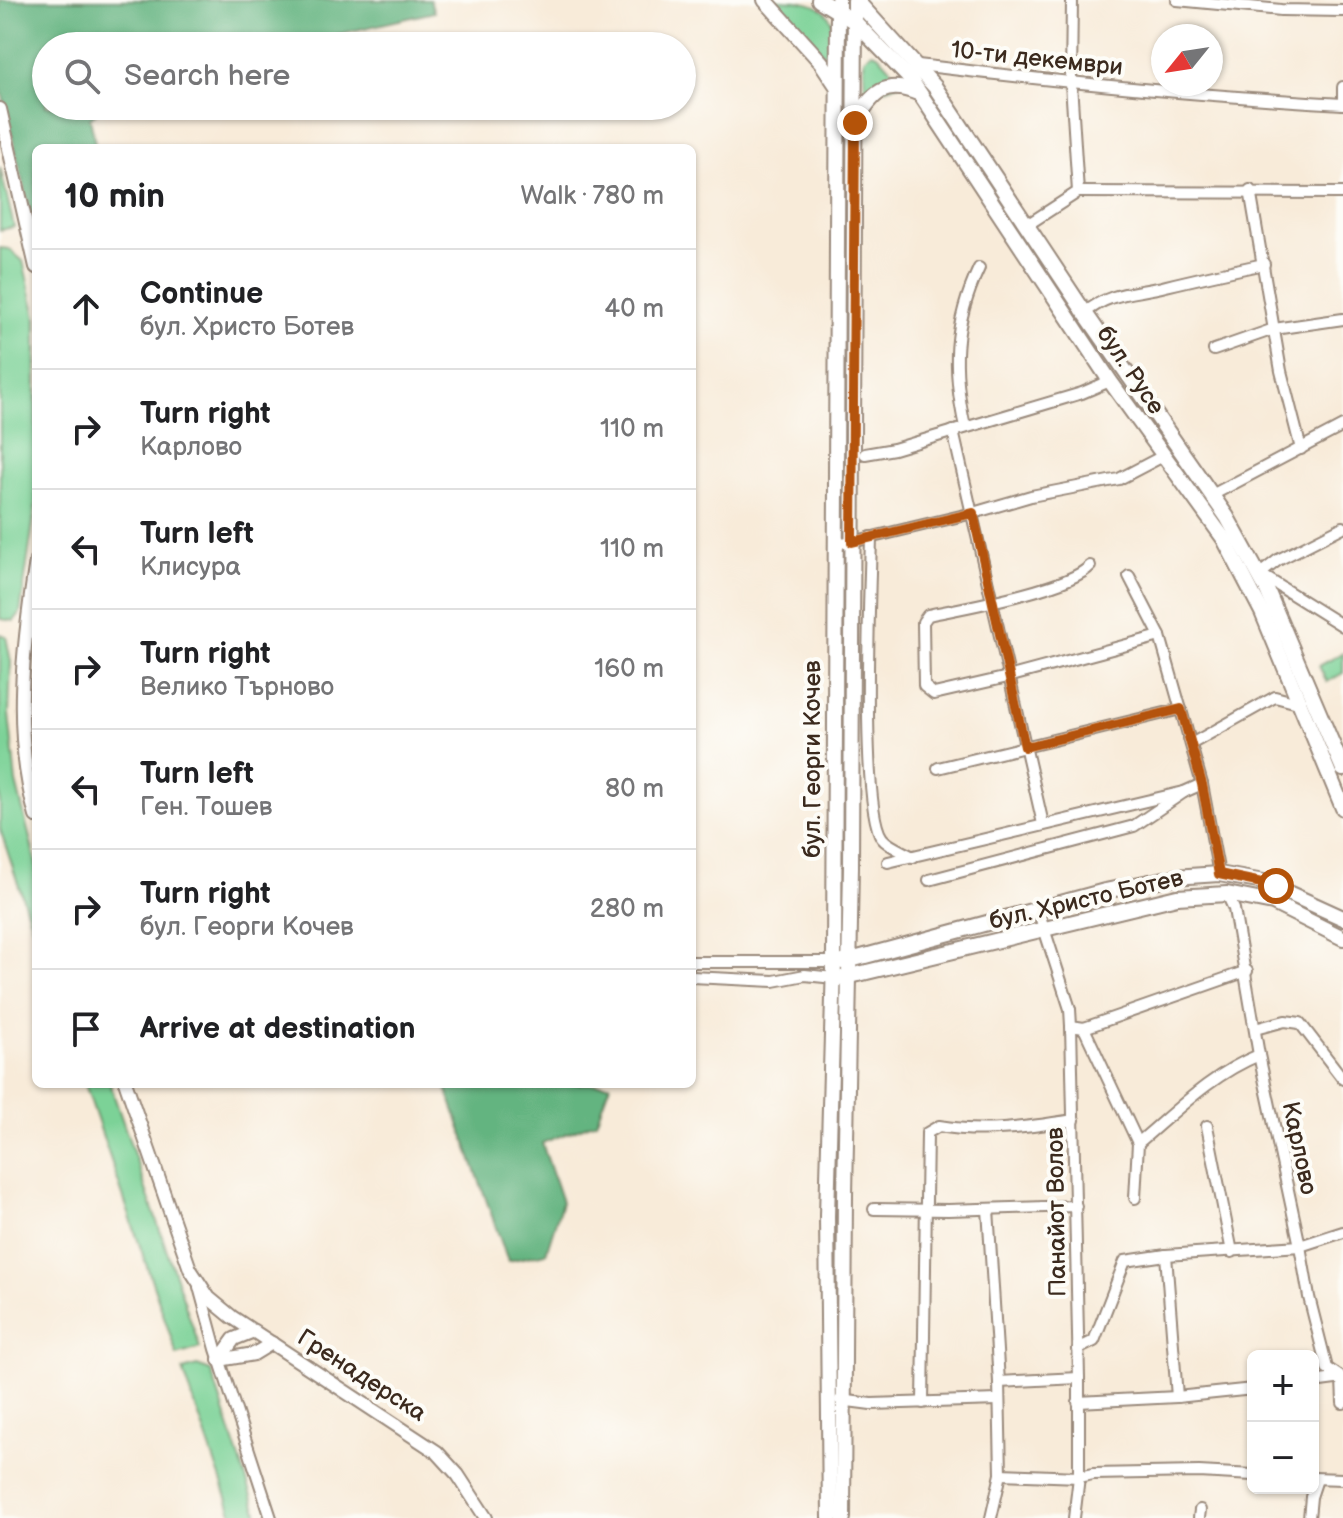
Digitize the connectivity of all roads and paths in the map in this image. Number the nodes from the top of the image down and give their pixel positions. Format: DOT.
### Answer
graph roads {
  1 [pos="765,0"];
  2 [pos="819,0"];
  3 [pos="855,0"];
  4 [pos="1072,0"];
  5 [pos="1177,0"];
  6 [pos="837,5"];
  7 [pos="1343,11"];
  8 [pos="855,22"];
  9 [pos="918,65"];
  10 [pos="1071,83"];
  11 [pos="837,86"];
  12 [pos="1343,87"];
  13 [pos="921,95"];
  14 [pos="1343,104"];
  15 [pos="0,109"];
  16 [pos="855,123"];
  17 [pos="1250,190"];
  18 [pos="1078,192"];
  19 [pos="1343,193"];
  20 [pos="1027,225"];
  21 [pos="32,249"];
  22 [pos="1264,264"];
  23 [pos="979,268"];
  24 [pos="1085,313"];
  25 [pos="1343,319"];
  26 [pos="1274,329"];
  27 [pos="1214,350"];
  28 [pos="1110,381"];
  29 [pos="1343,426"];
  30 [pos="965,427"];
  31 [pos="953,431"];
  32 [pos="1301,449"];
  33 [pos="865,454"];
  34 [pos="1163,456"];
  35 [pos="1212,495"];
  36 [pos="973,513"];
  37 [pos="1343,527"];
  38 [pos="871,537"];
  39 [pos="852,542"];
  40 [pos="835,543"];
  41 [pos="1090,566"];
  42 [pos="1260,574"];
  43 [pos="1129,576"];
  44 [pos="32,589"];
  45 [pos="1295,597"];
  46 [pos="992,603"];
  47 [pos="1268,609"];
  48 [pos="869,617"];
  49 [pos="1343,626"];
  50 [pos="1160,636"];
  51 [pos="851,643"];
  52 [pos="1008,677"];
  53 [pos="1298,703"];
  54 [pos="1181,709"];
  55 [pos="1191,744"];
  56 [pos="1025,747"];
  57 [pos="938,768"];
  58 [pos="1343,769"];
  59 [pos="1202,784"];
  60 [pos="1184,792"];
  61 [pos="32,801"];
  62 [pos="1343,808"];
  63 [pos="1043,824"];
  64 [pos="913,857"];
  65 [pos="888,862"];
  66 [pos="1219,874"];
  67 [pos="929,880"];
  68 [pos="1227,894"];
  69 [pos="1038,910"];
  70 [pos="1341,915"];
  71 [pos="1045,929"];
  72 [pos="1343,938"];
  73 [pos="696,962"];
  74 [pos="842,962"];
  75 [pos="1247,971"];
  76 [pos="696,977"];
  77 [pos="834,978"];
  78 [pos="849,978"];
  79 [pos="1071,1026"];
  80 [pos="1084,1028"];
  81 [pos="1255,1029"];
  82 [pos="1259,1055"];
  83 [pos="1343,1079"];
  84 [pos="127,1088"];
  85 [pos="1074,1120"];
  86 [pos="1207,1126"];
  87 [pos="1138,1143"];
  88 [pos="1135,1198"];
  89 [pos="1076,1206"];
  90 [pos="874,1209"];
  91 [pos="988,1209"];
  92 [pos="925,1210"];
  93 [pos="1343,1232"];
  94 [pos="1300,1246"];
  95 [pos="1232,1252"];
  96 [pos="1166,1255"];
  97 [pos="198,1285"];
  98 [pos="254,1331"];
  99 [pos="272,1343"];
  100 [pos="1078,1349"];
  101 [pos="219,1360"];
  102 [pos="1079,1378"];
  103 [pos="1342,1378"];
  104 [pos="1319,1381"];
  105 [pos="999,1382"];
  106 [pos="1247,1390"];
  107 [pos="1177,1397"];
  108 [pos="836,1400"];
  109 [pos="998,1400"];
  110 [pos="1078,1402"];
  111 [pos="923,1403"];
  112 [pos="1343,1403"];
  113 [pos="1001,1474"];
  114 [pos="1247,1475"];
  115 [pos="1079,1477"];
  116 [pos="1319,1478"];
  117 [pos="1343,1479"];
  118 [pos="1312,1494"];
  119 [pos="271,1518"];
  120 [pos="486,1518"];
  121 [pos="830,1518"];
  122 [pos="843,1518"];
  123 [pos="991,1518"];
  124 [pos="1074,1518"];
  125 [pos="1309,1518"];
  1 -- 11 [label="main road"];
  2 -- 6 [label="main road, бул. Русе"];
  3 -- 8 [label="main road, бул. Георги Кочев"];
  3 -- 9 [label="main road, бул. Русе"];
  4 -- 10 [label="street"];
  5 -- 7 [label="street"];
  6 -- 8 [label="main road, бул. Русе"];
  6 -- 11 [label="main road, бул. Георги Кочев"];
  8 -- 13 [label="main road, бул. Русе"];
  8 -- 16 [label="main road, бул. Георги Кочев"];
  9 -- 10 [label="street, 10-ти декември"];
  9 -- 20 [label="main road, бул. Русе"];
  10 -- 14 [label="street, 10-ти декември"];
  10 -- 18 [label="street"];
  11 -- 40 [label="main road, бул. Георги Кочев"];
  12 -- 14 [label="street"];
  13 -- 16 [label="main road"];
  13 -- 28 [label="main road, бул. Русе"];
  15 -- 21 [label="street"];
  16 -- 39 [label="main road, бул. Георги Кочев"];
  17 -- 18 [label="street"];
  17 -- 19 [label="street"];
  17 -- 22 [label="street"];
  18 -- 20 [label="street"];
  20 -- 24 [label="main road, бул. Русе"];
  22 -- 24 [label="street"];
  22 -- 26 [label="street"];
  23 -- 30 [label="street"];
  24 -- 35 [label="main road, бул. Русе"];
  25 -- 26 [label="street"];
  26 -- 27 [label="street"];
  26 -- 32 [label="street"];
  28 -- 30 [label="street"];
  28 -- 34 [label="main road, бул. Русе"];
  29 -- 32 [label="street"];
  30 -- 31 [label="street"];
  31 -- 33 [label="street"];
  31 -- 36 [label="street"];
  32 -- 35 [label="street"];
  34 -- 36 [label="street"];
  34 -- 47 [label="main road, бул. Русе"];
  35 -- 42 [label="main road, бул. Русе"];
  36 -- 38 [label="street"];
  36 -- 46 [label="street"];
  37 -- 42 [label="street"];
  38 -- 39 [label="street"];
  38 -- 48 [label="street"];
  39 -- 40 [label="street"];
  39 -- 51 [label="main road, бул. Георги Кочев"];
  40 -- 74 [label="main road, бул. Георги Кочев"];
  41 -- 46 [label="street"];
  42 -- 45 [label="street"];
  42 -- 47 [label="main road, бул. Русе"];
  43 -- 50 [label="street"];
  44 -- 61 [label="street"];
  45 -- 47 [label="street"];
  45 -- 49 [label="street"];
  46 -- 52 [label="street"];
  46 -- 52 [label="street"];
  47 -- 53 [label="main road, бул. Русе"];
  47 -- 58 [label="main road, бул. Русе"];
  48 -- 51 [label="street"];
  48 -- 64 [label="street"];
  50 -- 52 [label="street"];
  50 -- 54 [label="street"];
  51 -- 74 [label="main road, бул. Георги Кочев"];
  52 -- 56 [label="street"];
  53 -- 55 [label="street"];
  53 -- 62 [label="main road, бул. Русе"];
  54 -- 55 [label="street"];
  54 -- 56 [label="street"];
  55 -- 59 [label="street"];
  56 -- 57 [label="street"];
  56 -- 63 [label="street"];
  59 -- 60 [label="street"];
  59 -- 66 [label="street"];
  60 -- 63 [label="street"];
  60 -- 67 [label="street"];
  63 -- 64 [label="street"];
  64 -- 65 [label="street"];
  66 -- 69 [label="main road, бул. Христо Ботев"];
  66 -- 70 [label="main road, бул. Христо Ботев"];
  68 -- 71 [label="main road, бул. Христо Ботев"];
  68 -- 72 [label="main road, бул. Христо Ботев"];
  68 -- 75 [label="street, Карлово"];
  69 -- 71 [label="street, Панайот Волов"];
  69 -- 74 [label="main road, бул. Христо Ботев"];
  71 -- 78 [label="main road, бул. Христо Ботев"];
  71 -- 79 [label="street, Панайот Волов"];
  73 -- 74 [label="street"];
  74 -- 77 [label="main road, бул. Георги Кочев"];
  74 -- 78 [label="main road, бул. Георги Кочев"];
  75 -- 80 [label="street"];
  75 -- 81 [label="street, Карлово"];
  76 -- 77 [label="street"];
  77 -- 78 [label="main road, бул. Христо Ботев"];
  77 -- 108 [label="main road, бул. Георги Кочев"];
  78 -- 108 [label="main road, бул. Георги Кочев"];
  79 -- 80 [label="street"];
  79 -- 85 [label="street, Панайот Волов"];
  80 -- 87 [label="street"];
  81 -- 82 [label="street, Карлово"];
  81 -- 83 [label="street"];
  82 -- 87 [label="street"];
  82 -- 94 [label="street, Карлово"];
  84 -- 97 [label="street"];
  85 -- 89 [label="street, Панайот Волов"];
  85 -- 92 [label="street"];
  86 -- 95 [label="street"];
  87 -- 88 [label="street"];
  89 -- 91 [label="street"];
  89 -- 100 [label="street, Панайот Волов"];
  90 -- 92 [label="street"];
  91 -- 92 [label="street"];
  91 -- 105 [label="street"];
  92 -- 111 [label="street"];
  93 -- 94 [label="street"];
  94 -- 95 [label="street"];
  94 -- 103 [label="street, Карлово"];
  95 -- 96 [label="street"];
  96 -- 100 [label="street"];
  96 -- 107 [label="street"];
  97 -- 98 [label="street, Гренадерска"];
  97 -- 101 [label="street"];
  98 -- 99 [label="street, Гренадерска"];
  98 -- 101 [label="street"];
  99 -- 101 [label="street"];
  99 -- 120 [label="street, Гренадерска"];
  100 -- 102 [label="street, Панайот Волов"];
  101 -- 119 [label="street"];
  102 -- 105 [label="street"];
  102 -- 110 [label="street, Панайот Волов"];
  103 -- 104 [label="street"];
  103 -- 112 [label="street"];
  105 -- 109 [label="street"];
  106 -- 107 [label="street"];
  107 -- 110 [label="street"];
  108 -- 111 [label="street"];
  108 -- 121 [label="main road, бул. Георги Кочев"];
  108 -- 122 [label="main road, бул. Георги Кочев"];
  109 -- 111 [label="street"];
  109 -- 113 [label="street"];
  110 -- 115 [label="street, Панайот Волов"];
  113 -- 115 [label="street"];
  113 -- 123 [label="street"];
  114 -- 115 [label="street"];
  115 -- 124 [label="street, Панайот Волов"];
  116 -- 117 [label="street"];
  118 -- 125 [label="street"];
}
